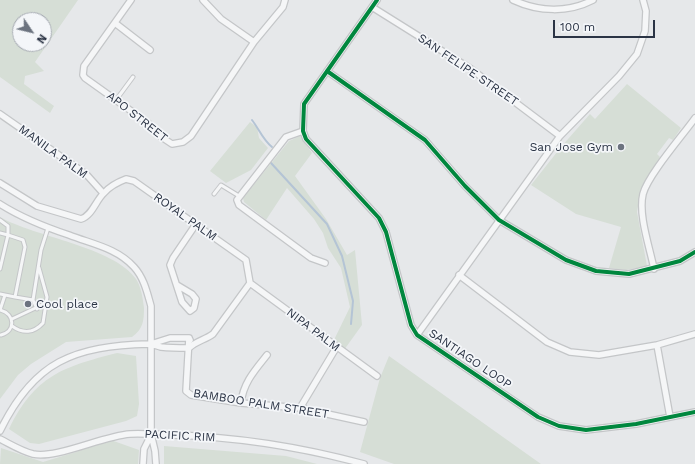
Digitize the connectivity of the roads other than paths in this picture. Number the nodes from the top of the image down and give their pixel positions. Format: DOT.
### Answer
graph roads {
  1 [pos="131,0"];
  2 [pos="203,0"];
  3 [pos="285,0"];
  4 [pos="377,0"];
  5 [pos="514,0"];
  6 [pos="593,0"];
  7 [pos="643,0"];
  8 [pos="372,7"];
  9 [pos="115,23"];
  10 [pos="254,42"];
  11 [pos="150,50"];
  12 [pos="327,71"];
  13 [pos="133,77"];
  14 [pos="116,100"];
  15 [pos="0,114"];
  16 [pos="695,118"];
  17 [pos="303,131"];
  18 [pos="560,136"];
  19 [pos="0,183"];
  20 [pos="103,193"];
  21 [pos="214,194"];
  22 [pos="239,196"];
  23 [pos="0,204"];
  24 [pos="0,220"];
  25 [pos="499,220"];
  26 [pos="196,224"];
  27 [pos="48,228"];
  28 [pos="0,233"];
  29 [pos="8,235"];
  30 [pos="695,252"];
  31 [pos="324,263"];
  32 [pos="39,268"];
  33 [pos="0,269"];
  34 [pos="654,269"];
  35 [pos="459,275"];
  36 [pos="250,283"];
  37 [pos="178,286"];
  38 [pos="0,294"];
  39 [pos="5,296"];
  40 [pos="16,297"];
  41 [pos="33,300"];
  42 [pos="44,304"];
  43 [pos="37,309"];
  44 [pos="0,310"];
  45 [pos="12,319"];
  46 [pos="12,326"];
  47 [pos="695,334"];
  48 [pos="1,335"];
  49 [pos="417,335"];
  50 [pos="189,338"];
  51 [pos="194,343"];
  52 [pos="151,344"];
  53 [pos="657,345"];
  54 [pos="189,348"];
  55 [pos="336,348"];
  56 [pos="267,355"];
  57 [pos="377,376"];
  58 [pos="242,402"];
  59 [pos="300,408"];
  60 [pos="695,412"];
  61 [pos="670,417"];
  62 [pos="364,422"];
  63 [pos="0,430"];
  64 [pos="151,434"];
  65 [pos="0,438"];
  66 [pos="143,464"];
  67 [pos="156,464"];
  68 [pos="364,464"];
  1 -- 9 [label="street, APO STREET"];
  2 -- 10 [label="street"];
  3 -- 10 [label="street, APO STREET"];
  4 -- 8 [label="street"];
  5 -- 6 [label="street"];
  7 -- 18 [label="street"];
  8 -- 12 [label="street"];
  8 -- 18 [label="street, SAN FELIPE STREET"];
  9 -- 11 [label="street"];
  9 -- 14 [label="street, APO STREET"];
  10 -- 14 [label="street, APO STREET"];
  12 -- 17 [label="street"];
  12 -- 25 [label="street"];
  13 -- 14 [label="lane"];
  15 -- 20 [label="street, MANILA PALM"];
  16 -- 34 [label="street"];
  17 -- 22 [label="street"];
  17 -- 49 [label="street, SANTIAGO LOOP"];
  18 -- 25 [label="street"];
  19 -- 20 [label="street"];
  20 -- 26 [label="street, ROYAL PALM"];
  21 -- 22 [label="lane"];
  22 -- 31 [label="street"];
  23 -- 27 [label="street"];
  24 -- 29 [label="lane"];
  25 -- 34 [label="street"];
  25 -- 35 [label="street"];
  26 -- 36 [label="street, ROYAL PALM"];
  26 -- 37 [label="street"];
  27 -- 32 [label="lane"];
  27 -- 52 [label="street"];
  28 -- 29 [label="lane"];
  29 -- 33 [label="lane"];
  29 -- 40 [label="lane"];
  30 -- 34 [label="street"];
  32 -- 41 [label="lane"];
  32 -- 42 [label="lane"];
  35 -- 49 [label="street"];
  35 -- 53 [label="street"];
  36 -- 51 [label="street"];
  36 -- 55 [label="street, NIPA PALM"];
  38 -- 39 [label="lane"];
  39 -- 40 [label="lane"];
  39 -- 44 [label="lane"];
  40 -- 41 [label="lane"];
  41 -- 43 [label="lane"];
  42 -- 43 [label="lane"];
  42 -- 46 [label="lane"];
  43 -- 45 [label="lane"];
  44 -- 45 [label="lane"];
  45 -- 46 [label="lane"];
  46 -- 48 [label="lane"];
  47 -- 53 [label="street"];
  49 -- 61 [label="street, SANTIAGO LOOP"];
  50 -- 51 [label="street"];
  50 -- 52 [label="street"];
  50 -- 54 [label="street, BAMBOO PALM STREET"];
  51 -- 54 [label="street"];
  52 -- 54 [label="street"];
  52 -- 63 [label="street"];
  52 -- 64 [label="street"];
  53 -- 61 [label="street"];
  54 -- 58 [label="street, BAMBOO PALM STREET"];
  55 -- 57 [label="street, NIPA PALM"];
  55 -- 59 [label="street"];
  56 -- 58 [label="street"];
  58 -- 59 [label="street, BAMBOO PALM STREET"];
  59 -- 62 [label="street, BAMBOO PALM STREET"];
  60 -- 61 [label="street, SANTIAGO LOOP"];
  64 -- 65 [label="street, PACIFIC RIM"];
  64 -- 66 [label="street"];
  64 -- 67 [label="street"];
  64 -- 68 [label="street, PACIFIC RIM"];
}
